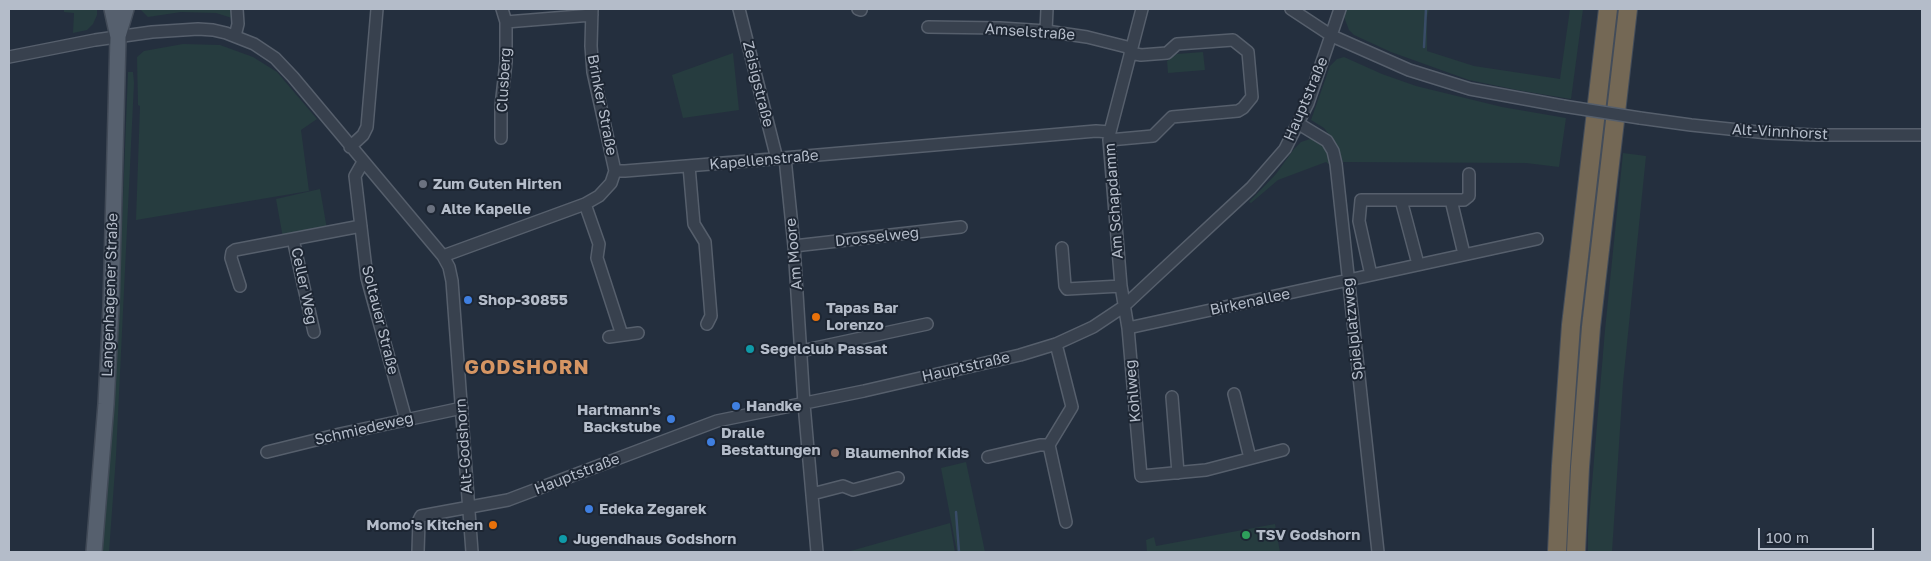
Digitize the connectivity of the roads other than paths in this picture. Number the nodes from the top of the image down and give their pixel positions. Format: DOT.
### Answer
graph roads {
  1 [pos="112,9"];
  2 [pos="126,9"];
  3 [pos="237,9"];
  4 [pos="377,9"];
  5 [pos="502,9"];
  6 [pos="739,9"];
  7 [pos="1047,9"];
  8 [pos="1142,9"];
  9 [pos="1291,9"];
  10 [pos="1340,9"];
  11 [pos="1608,9"];
  12 [pos="1628,9"];
  13 [pos="592,12"];
  14 [pos="506,22"];
  15 [pos="928,27"];
  16 [pos="1046,31"];
  17 [pos="235,36"];
  18 [pos="1332,36"];
  19 [pos="118,37"];
  20 [pos="1131,50"];
  21 [pos="9,56"];
  22 [pos="1299,124"];
  23 [pos="1922,135"];
  24 [pos="1110,136"];
  25 [pos="501,138"];
  26 [pos="350,147"];
  27 [pos="781,158"];
  28 [pos="363,162"];
  29 [pos="689,166"];
  30 [pos="615,170"];
  31 [pos="1469,174"];
  32 [pos="1401,200"];
  33 [pos="1451,200"];
  34 [pos="585,204"];
  35 [pos="361,226"];
  36 [pos="960,227"];
  37 [pos="293,239"];
  38 [pos="1537,239"];
  39 [pos="794,246"];
  40 [pos="1062,248"];
  41 [pos="1464,254"];
  42 [pos="443,256"];
  43 [pos="1418,264"];
  44 [pos="1371,275"];
  45 [pos="1348,280"];
  46 [pos="240,286"];
  47 [pos="1121,286"];
  48 [pos="1124,306"];
  49 [pos="707,324"];
  50 [pos="927,324"];
  51 [pos="1128,328"];
  52 [pos="314,332"];
  53 [pos="638,333"];
  54 [pos="622,336"];
  55 [pos="609,337"];
  56 [pos="1056,344"];
  57 [pos="801,351"];
  58 [pos="1234,394"];
  59 [pos="1172,397"];
  60 [pos="804,404"];
  61 [pos="462,408"];
  62 [pos="406,420"];
  63 [pos="1049,446"];
  64 [pos="1283,450"];
  65 [pos="268,452"];
  66 [pos="988,457"];
  67 [pos="1250,458"];
  68 [pos="1178,472"];
  69 [pos="898,478"];
  70 [pos="812,494"];
  71 [pos="469,506"];
  72 [pos="1066,522"];
  73 [pos="94,552"];
  74 [pos="418,552"];
  75 [pos="472,552"];
  76 [pos="817,552"];
  77 [pos="1378,552"];
  78 [pos="1557,552"];
  79 [pos="1576,552"];
  1 -- 19 [label="main road, Langenhagener Straße"];
  2 -- 19 [label="main road, Langenhagener Straße"];
  3 -- 17 [label="street"];
  4 -- 26 [label="street"];
  5 -- 14 [label="street, Clusberg"];
  6 -- 27 [label="street, Zeisigstraße"];
  7 -- 16 [label="street"];
  8 -- 20 [label="street, Am Schapdamm"];
  9 -- 18 [label="street, Alt-Vinnhorst"];
  10 -- 18 [label="street, Hauptstraße"];
  11 -- 78 [label="highway"];
  12 -- 79 [label="highway"];
  13 -- 14 [label="street"];
  13 -- 30 [label="street, Brinker Straße"];
  14 -- 25 [label="street, Clusberg"];
  15 -- 16 [label="street, Amselstraße"];
  16 -- 20 [label="street, Amselstraße"];
  17 -- 19 [label="street, Alt-Godshorn"];
  17 -- 26 [label="street, Alt-Godshorn"];
  18 -- 22 [label="street, Hauptstraße"];
  18 -- 23 [label="street, Alt-Vinnhorst, bridge"];
  19 -- 21 [label="street, Alt-Godshorn"];
  19 -- 73 [label="main road, Langenhagener Straße"];
  20 -- 24 [label="street, Am Schapdamm"];
  20 -- 24 [label="street, Amselstraße"];
  22 -- 45 [label="street, Spielplatzweg"];
  22 -- 48 [label="street, Hauptstraße"];
  24 -- 27 [label="street, Kapellenstraße"];
  24 -- 47 [label="street, Am Schapdamm"];
  26 -- 28 [label="street, Alt-Godshorn"];
  27 -- 29 [label="street, Kapellenstraße"];
  27 -- 39 [label="street, Am Moore"];
  28 -- 35 [label="street, Soltauer Straße"];
  28 -- 42 [label="street, Alt-Godshorn"];
  29 -- 30 [label="street, Kapellenstraße"];
  29 -- 49 [label="street"];
  30 -- 34 [label="street"];
  31 -- 33 [label="street"];
  32 -- 33 [label="street"];
  32 -- 43 [label="street"];
  32 -- 44 [label="street"];
  33 -- 41 [label="street"];
  34 -- 42 [label="street"];
  34 -- 54 [label="street"];
  35 -- 37 [label="street"];
  35 -- 62 [label="street, Soltauer Straße"];
  36 -- 39 [label="street, Drosselweg"];
  37 -- 46 [label="street"];
  37 -- 52 [label="street, Celler Weg"];
  38 -- 41 [label="street, Birkenallee"];
  39 -- 57 [label="street, Am Moore"];
  40 -- 47 [label="street"];
  41 -- 43 [label="street, Birkenallee"];
  42 -- 61 [label="street, Alt-Godshorn"];
  43 -- 44 [label="street, Birkenallee"];
  44 -- 45 [label="street, Birkenallee"];
  45 -- 51 [label="street, Birkenallee"];
  45 -- 77 [label="street, Spielplatzweg"];
  47 -- 48 [label="street, Am Schapdamm"];
  48 -- 51 [label="street, Kohlweg"];
  48 -- 56 [label="street, Hauptstraße"];
  50 -- 57 [label="street"];
  51 -- 68 [label="street, Kohlweg"];
  53 -- 54 [label="street"];
  54 -- 55 [label="street"];
  56 -- 60 [label="street, Hauptstraße"];
  56 -- 63 [label="street"];
  57 -- 60 [label="street, Am Moore"];
  58 -- 67 [label="street"];
  59 -- 68 [label="street"];
  60 -- 70 [label="street, Am Moore"];
  60 -- 71 [label="street, Hauptstraße"];
  61 -- 62 [label="street, Schmiedeweg"];
  61 -- 71 [label="street, Alt-Godshorn"];
  62 -- 65 [label="street, Schmiedeweg"];
  63 -- 66 [label="street"];
  63 -- 72 [label="street"];
  64 -- 67 [label="street"];
  67 -- 68 [label="street"];
  69 -- 70 [label="street"];
  70 -- 76 [label="street, Am Moore"];
  71 -- 74 [label="street, Hauptstraße"];
  71 -- 75 [label="street, Alt-Godshorn"];
}
